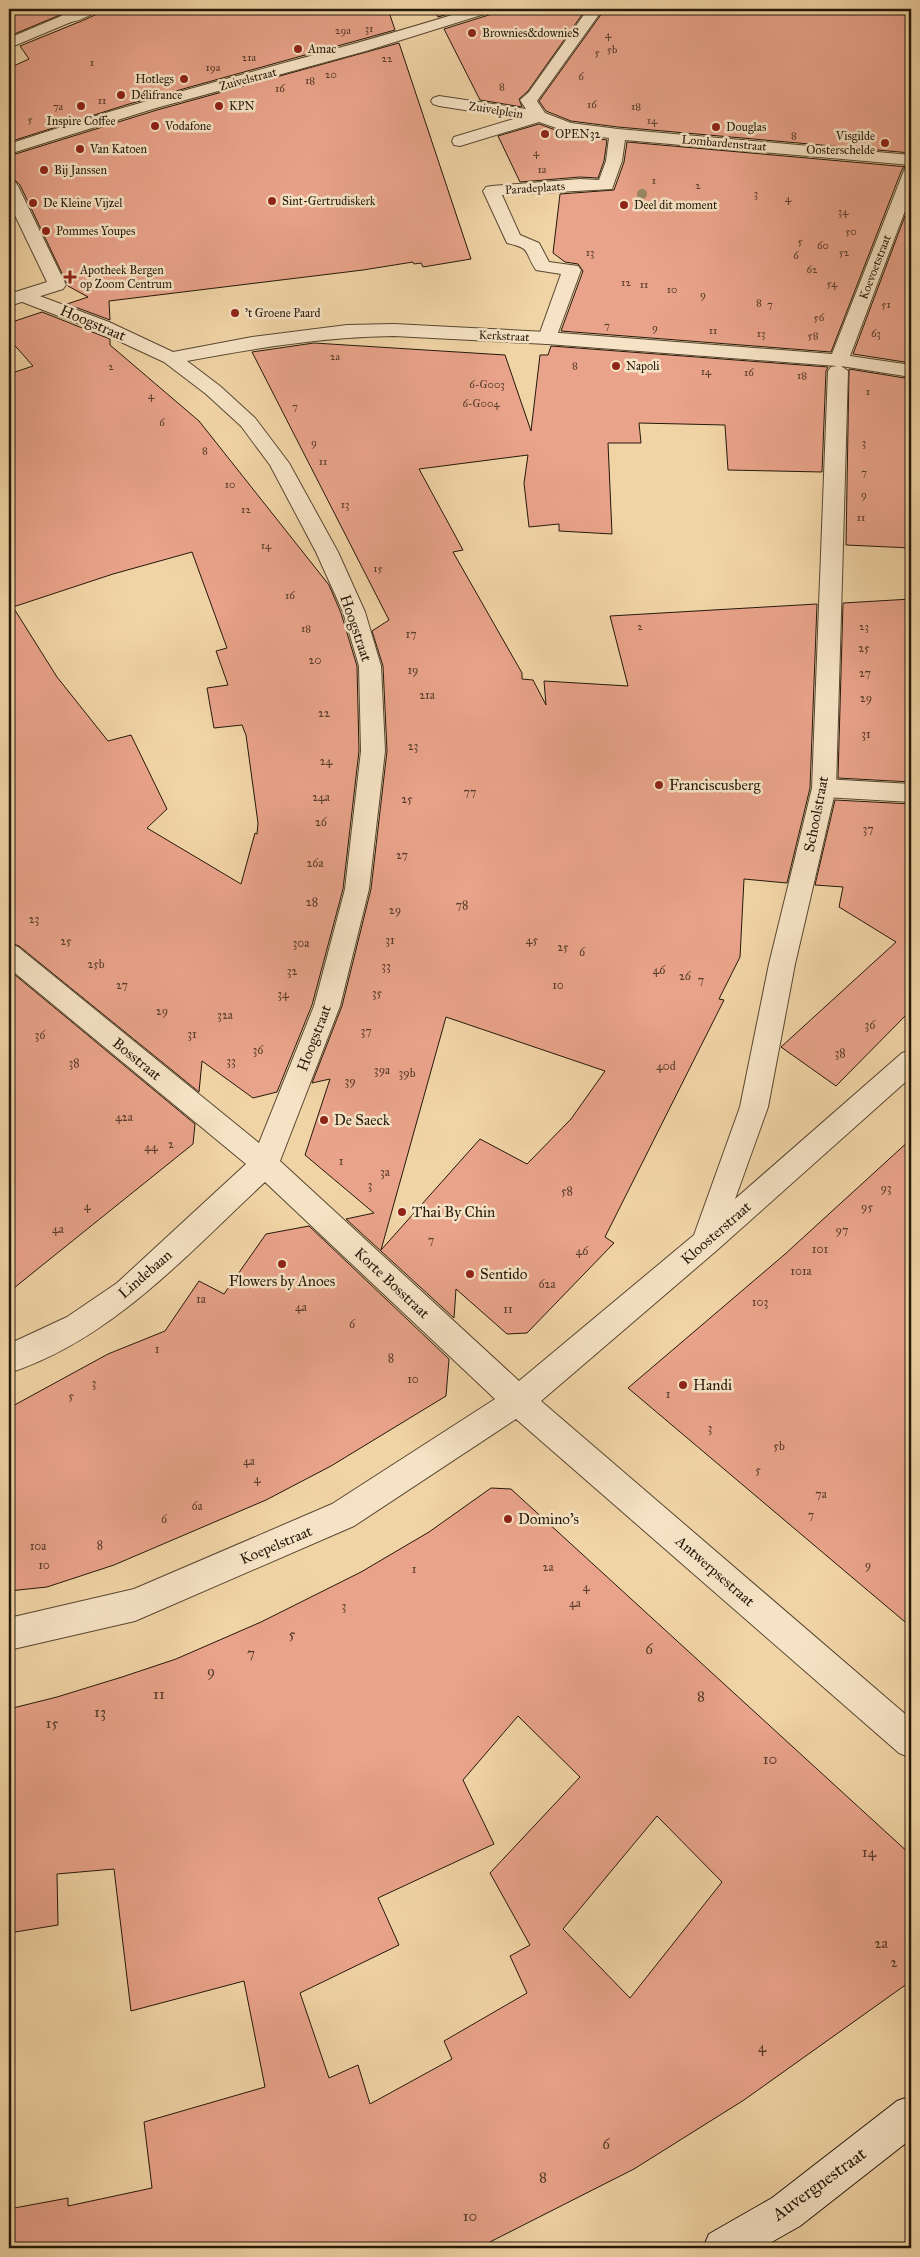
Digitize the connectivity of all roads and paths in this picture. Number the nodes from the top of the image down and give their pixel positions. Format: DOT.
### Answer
graph roads {
  1 [pos="91,9"];
  2 [pos="486,9"];
  3 [pos="595,9"];
  4 [pos="9,43"];
  5 [pos="439,101"];
  6 [pos="539,116"];
  7 [pos="618,134"];
  8 [pos="460,140"];
  9 [pos="9,149"];
  10 [pos="911,160"];
  11 [pos="911,173"];
  12 [pos="9,186"];
  13 [pos="16,298"];
  14 [pos="547,338"];
  15 [pos="171,358"];
  16 [pos="838,366"];
  17 [pos="911,371"];
  18 [pos="824,788"];
  19 [pos="911,793"];
  20 [pos="9,954"];
  21 [pos="911,1062"];
  22 [pos="265,1164"];
  23 [pos="706,1242"];
  24 [pos="9,1359"];
  25 [pos="518,1401"];
  26 [pos="9,1634"];
  27 [pos="911,1741"];
  28 [pos="911,2116"];
  29 [pos="724,2248"];
  1 -- 4 [label="street"];
  2 -- 9 [label="street, Zuivelstraat"];
  3 -- 6 [label="street, Zuivelplein"];
  5 -- 6 [label="street, Zuivelplein"];
  6 -- 7 [label="street, Lombardenstraat"];
  6 -- 8 [label="street"];
  7 -- 10 [label="street, Lombardenstraat"];
  7 -- 14 [label="street, Paradeplaats"];
  11 -- 16 [label="street, Koevoetstraat"];
  12 -- 13 [label="street"];
  13 -- 15 [label="street, Hoogstraat"];
  14 -- 15 [label="street, Kerkstraat"];
  14 -- 16 [label="street, Kerkstraat"];
  15 -- 22 [label="street, Hoogstraat"];
  16 -- 17 [label="street, Kerkstraat"];
  16 -- 18 [label="street, Schoolstraat"];
  18 -- 19 [label="street"];
  18 -- 23 [label="street, Schoolstraat"];
  20 -- 22 [label="street, Bosstraat"];
  21 -- 23 [label="street, Kloosterstraat"];
  22 -- 24 [label="street, Lindebaan"];
  22 -- 25 [label="street, Korte Bosstraat"];
  23 -- 25 [label="street, Kloosterstraat"];
  25 -- 26 [label="street, Koepelstraat"];
  25 -- 27 [label="street, Antwerpsestraat"];
  28 -- 29 [label="street, Auvergnestraat"];
}
